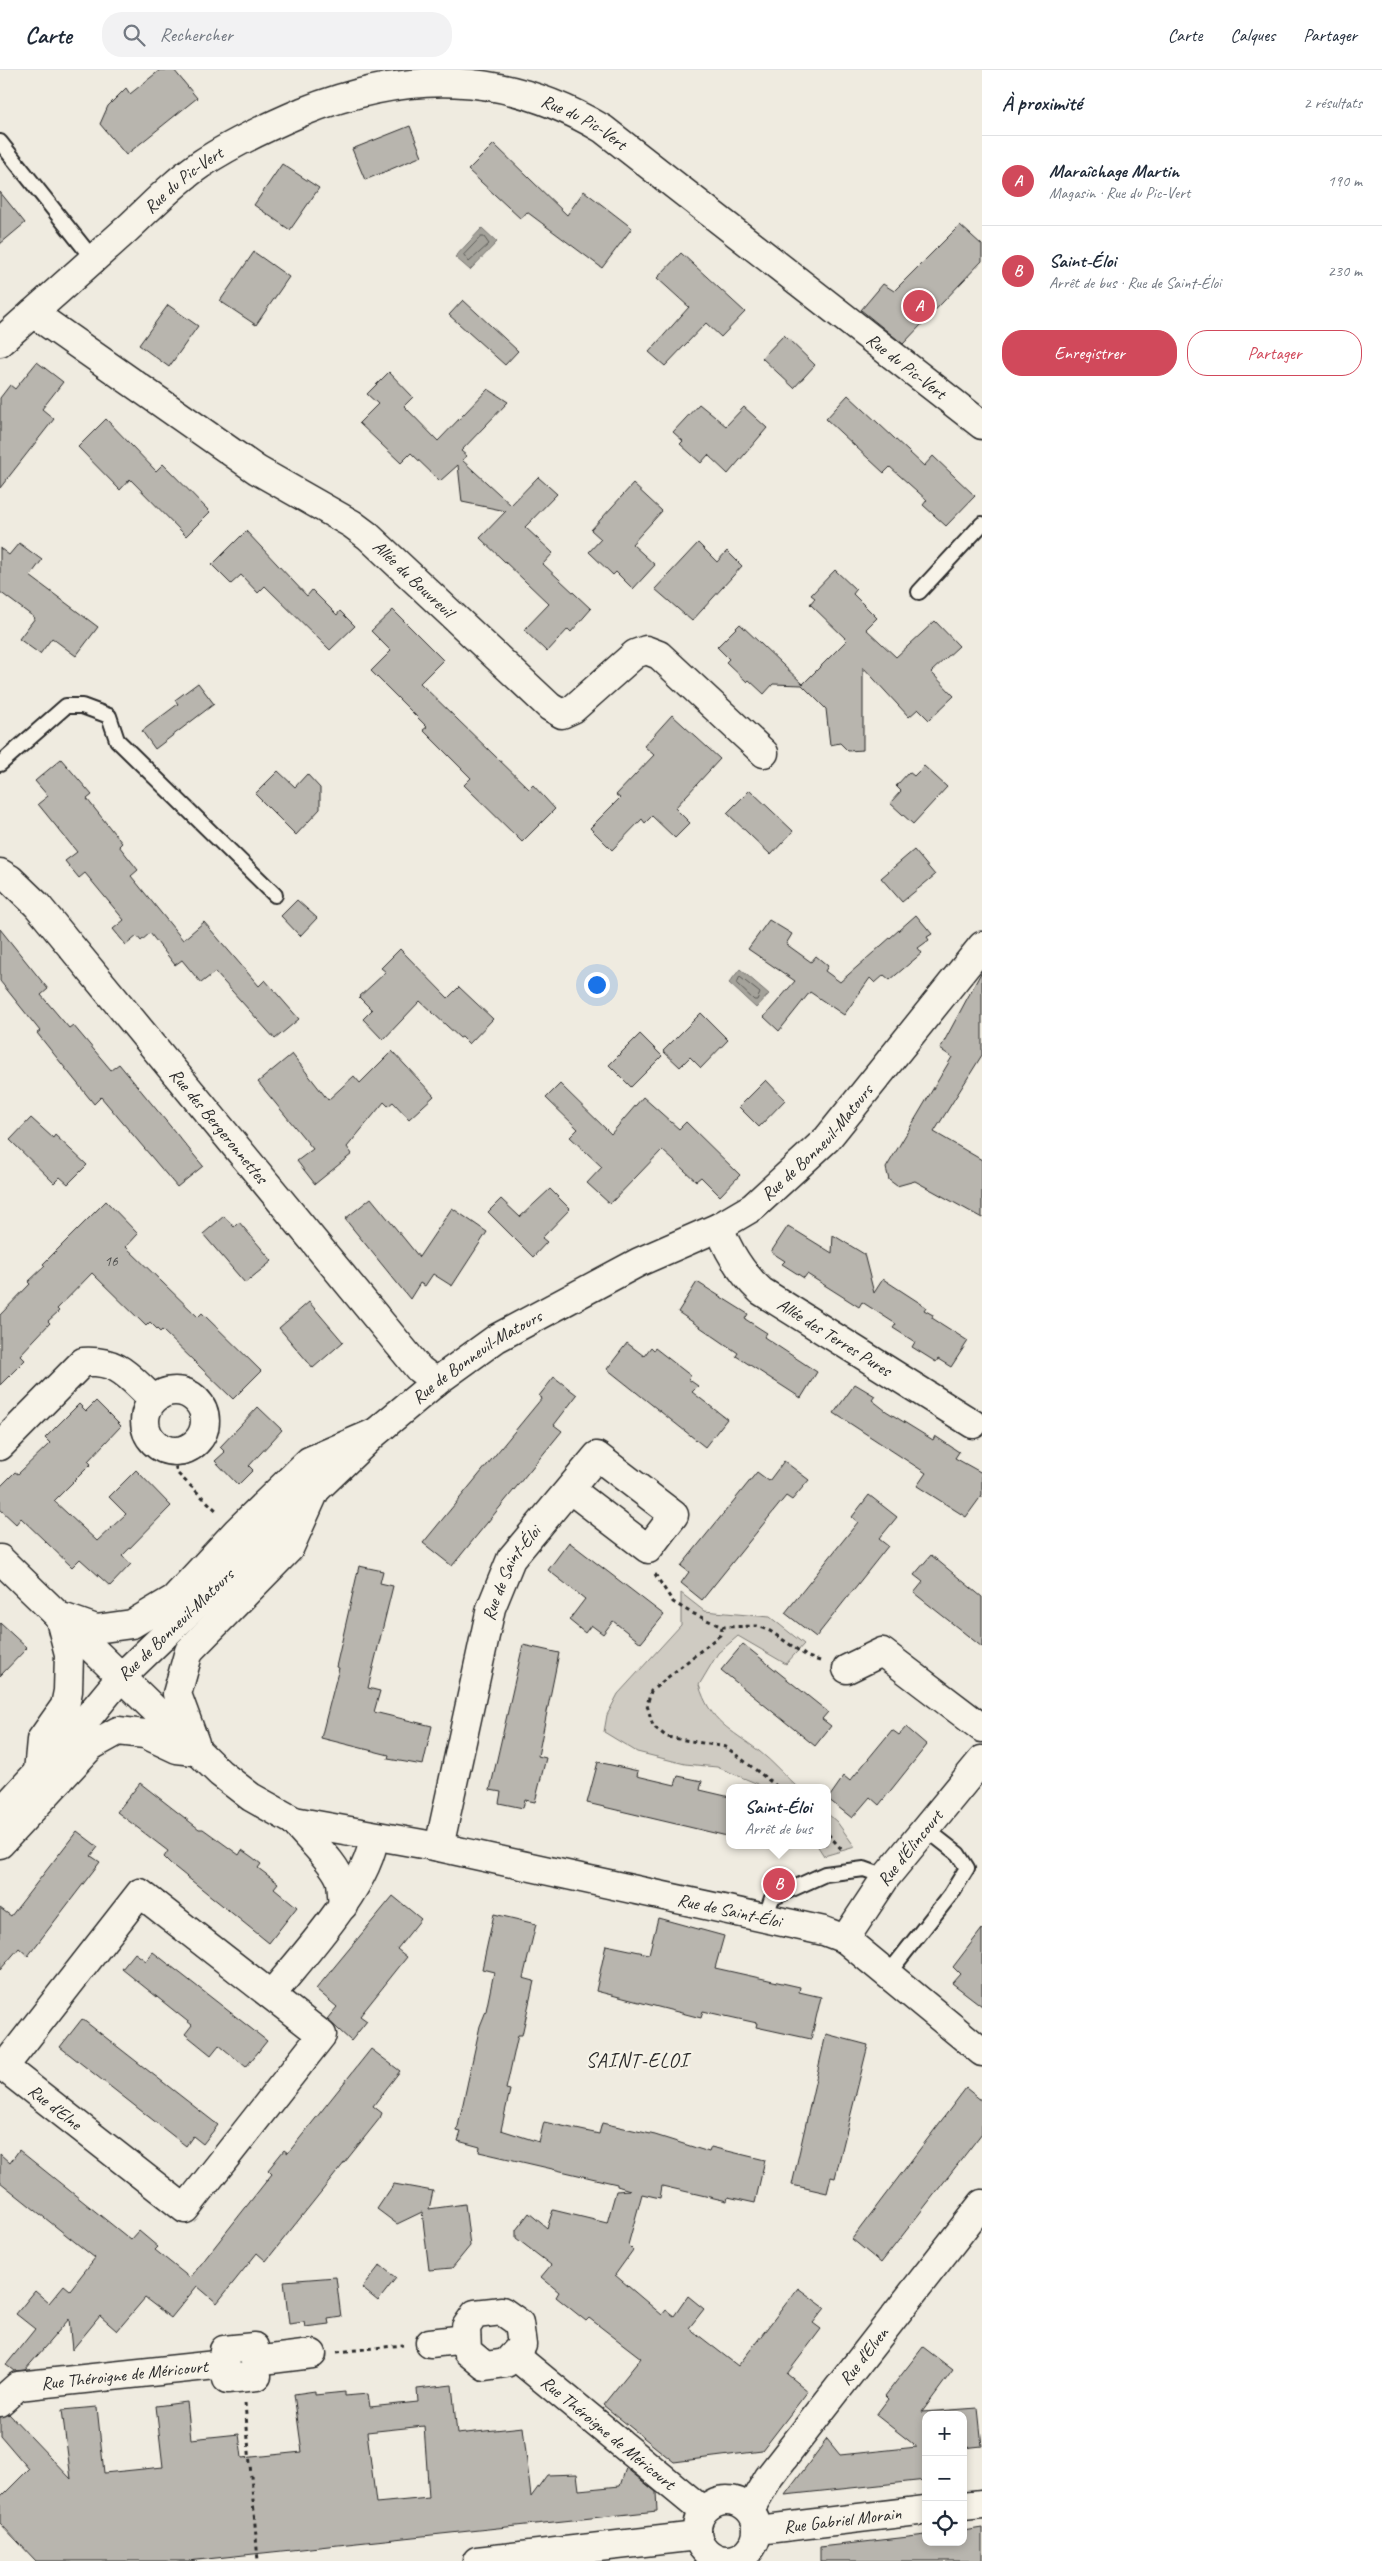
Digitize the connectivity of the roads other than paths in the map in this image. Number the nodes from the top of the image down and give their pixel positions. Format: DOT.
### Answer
graph roads {
  1 [pos="0,142"];
  2 [pos="93,259"];
  3 [pos="33,313"];
  4 [pos="0,342"];
  5 [pos="982,425"];
  6 [pos="982,524"];
  7 [pos="919,592"];
  8 [pos="764,752"];
  9 [pos="0,764"];
  10 [pos="0,873"];
  11 [pos="275,895"];
  12 [pos="982,946"];
  13 [pos="719,1227"];
  14 [pos="436,1382"];
  15 [pos="153,1399"];
  16 [pos="973,1424"];
  17 [pos="375,1433"];
  18 [pos="0,1446"];
  19 [pos="571,1490"];
  20 [pos="315,1491"];
  21 [pos="0,1559"];
  22 [pos="59,1616"];
  23 [pos="847,1669"];
  24 [pos="121,1677"];
  25 [pos="982,1728"];
  26 [pos="198,1752"];
  27 [pos="982,1760"];
  28 [pos="38,1772"];
  29 [pos="0,1813"];
  30 [pos="294,1821"];
  31 [pos="926,1829"];
  32 [pos="374,1836"];
  33 [pos="0,1844"];
  34 [pos="440,1846"];
  35 [pos="886,1877"];
  36 [pos="343,1906"];
  37 [pos="765,1918"];
  38 [pos="845,1940"];
  39 [pos="887,1975"];
  40 [pos="271,1995"];
  41 [pos="982,2052"];
  42 [pos="982,2204"];
  43 [pos="466,2339"];
  44 [pos="430,2343"];
  45 [pos="312,2354"];
  46 [pos="514,2355"];
  47 [pos="0,2402"];
  48 [pos="982,2504"];
  49 [pos="967,2506"];
  50 [pos="922,2510"];
  51 [pos="754,2520"];
  52 [pos="700,2524"];
  53 [pos="477,2561"];
  54 [pos="732,2561"];
  1 -- 2 [label="lane"];
  2 -- 3 [label="street, Rue du Pic-Vert"];
  2 -- 5 [label="street, Rue du Pic-Vert"];
  3 -- 4 [label="street, Rue du Pic-Vert"];
  3 -- 8 [label="street, Allée du Bouvreuil"];
  6 -- 7 [label="lane"];
  9 -- 11 [label="lane"];
  10 -- 14 [label="street, Rue des Bergeronnettes"];
  12 -- 13 [label="street, Rue de Bonneuil-Matours"];
  13 -- 14 [label="street, Rue de Bonneuil-Matours"];
  13 -- 16 [label="street, Allée des Terres Pures"];
  14 -- 17 [label="street, Rue de Bonneuil-Matours"];
  15 -- 15 [label="street"];
  15 -- 18 [label="street"];
  17 -- 20 [label="street, Rue de Bonneuil-Matours"];
  17 -- 22 [label="street"];
  19 -- 19 [label="street, Rue de Saint-Éloi"];
  19 -- 34 [label="street, Rue de Saint-Éloi"];
  20 -- 24 [label="street, Rue de Bonneuil-Matours"];
  20 -- 26 [label="street"];
  21 -- 22 [label="street, Rue de Saint-Éloi"];
  22 -- 24 [label="street, Rue de Saint-Éloi"];
  22 -- 28 [label="street"];
  23 -- 25 [label="street"];
  24 -- 26 [label="street, Rue de Saint-Éloi"];
  24 -- 28 [label="street, Rue de Bonneuil-Matours"];
  26 -- 30 [label="street, Rue de Saint-Éloi"];
  26 -- 33 [label="street"];
  27 -- 31 [label="street, Rue d'Élincourt"];
  28 -- 29 [label="street, Rue de Bonneuil-Matours"];
  30 -- 32 [label="street, Rue de Saint-Éloi"];
  30 -- 36 [label="street"];
  31 -- 35 [label="street, Rue d'Élincourt"];
  31 -- 39 [label="lane"];
  32 -- 34 [label="street, Rue de Saint-Éloi"];
  32 -- 36 [label="street"];
  34 -- 37 [label="street, Rue de Saint-Éloi"];
  35 -- 37 [label="lane"];
  35 -- 38 [label="street, Rue d'Élincourt"];
  36 -- 40 [label="street"];
  37 -- 38 [label="street, Rue de Saint-Éloi"];
  38 -- 39 [label="street, Rue de Saint-Éloi"];
  39 -- 41 [label="street, Rue de Saint-Éloi"];
  40 -- 40 [label="street, Rue d'Elne"];
  42 -- 51 [label="street, Rue d'Elven"];
  43 -- 44 [label="street"];
  43 -- 46 [label="street"];
  43 -- 46 [label="street"];
  45 -- 47 [label="street, Rue Théroigne de Méricourt"];
  46 -- 52 [label="street, Rue Théroigne de Méricourt"];
  48 -- 49 [label="street"];
  50 -- 51 [label="street, Rue Gabriel Morain"];
  51 -- 52 [label="street, Rue Gabriel Morain"];
  51 -- 54 [label="street, Rue Gabriel Morain"];
  52 -- 53 [label="street, Rue Gabriel Morain"];
  52 -- 54 [label="street, Rue Gabriel Morain"];
}
